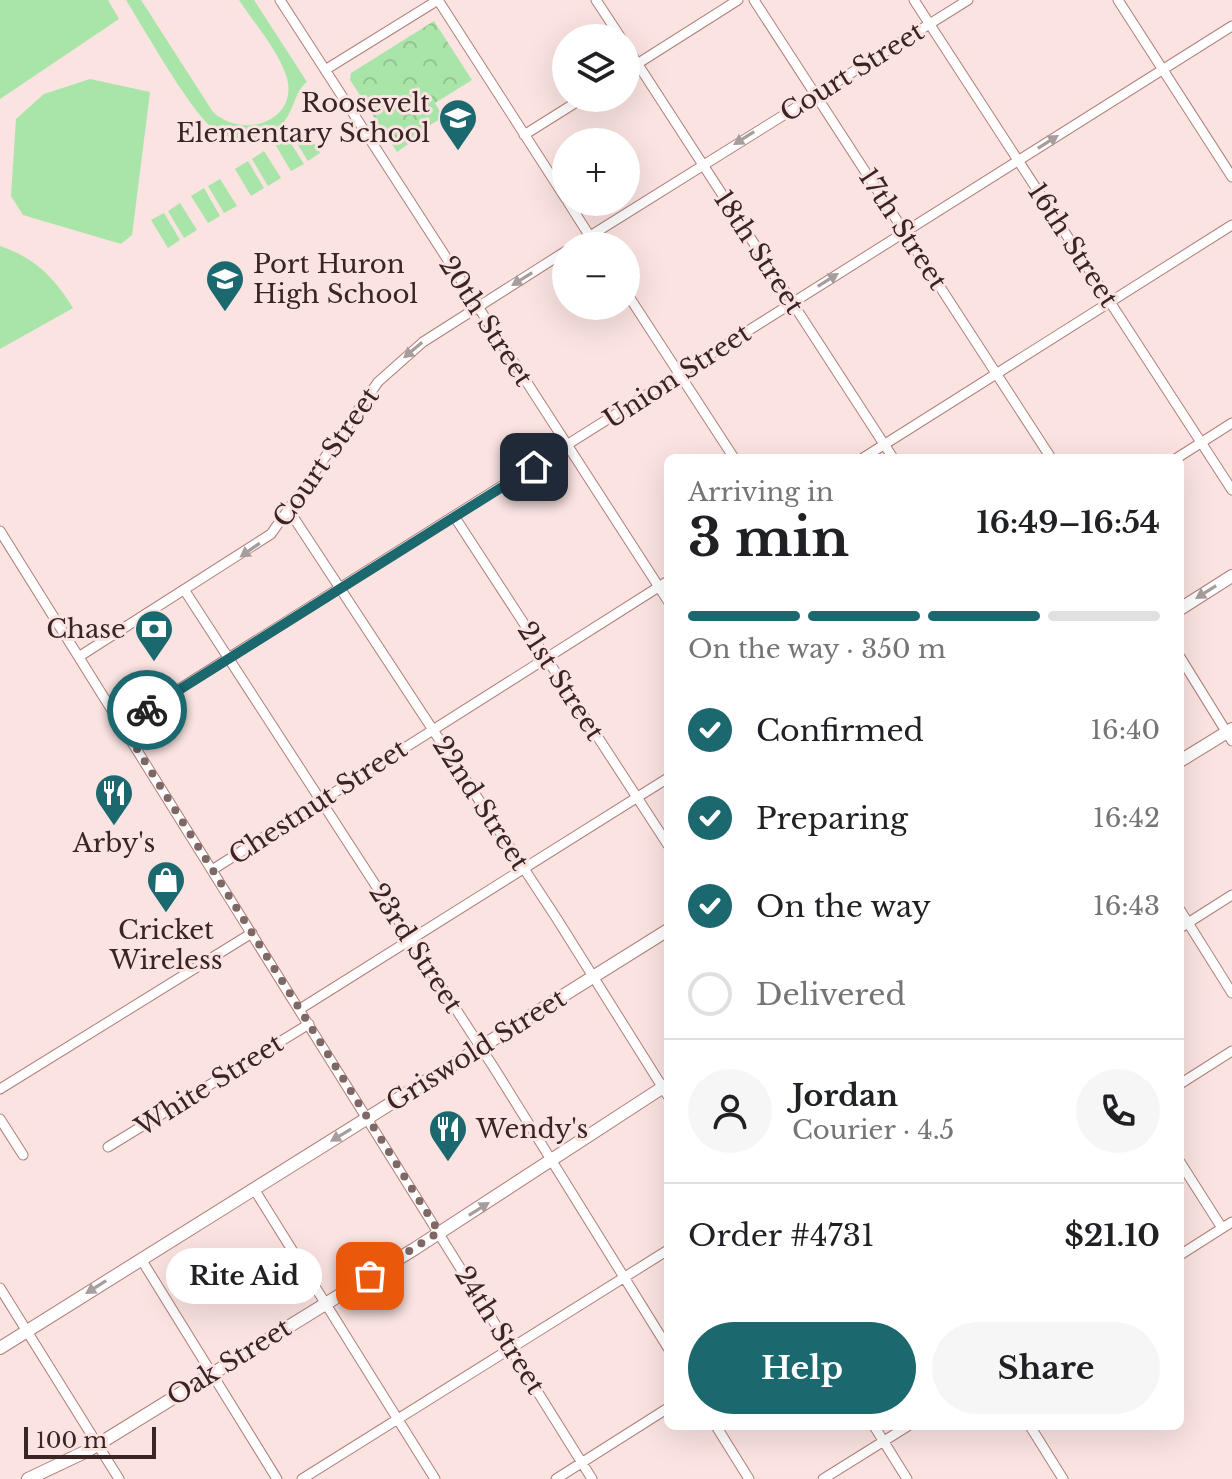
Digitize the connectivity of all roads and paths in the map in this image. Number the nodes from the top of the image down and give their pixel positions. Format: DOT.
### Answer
graph roads {
  1 [pos="280,0"];
  2 [pos="438,0"];
  3 [pos="596,0"];
  4 [pos="738,0"];
  5 [pos="754,0"];
  6 [pos="914,0"];
  7 [pos="968,0"];
  8 [pos="1118,0"];
  9 [pos="612,24"];
  10 [pos="929,24"];
  11 [pos="1232,26"];
  12 [pos="640,62"];
  13 [pos="640,69"];
  14 [pos="325,70"];
  15 [pos="1162,70"];
  16 [pos="815,94"];
  17 [pos="561,112"];
  18 [pos="524,135"];
  19 [pos="1018,161"];
  20 [pos="702,165"];
  21 [pos="1232,177"];
  22 [pos="552,178"];
  23 [pos="1232,225"];
  24 [pos="596,232"];
  25 [pos="905,232"];
  26 [pos="552,260"];
  27 [pos="791,303"];
  28 [pos="1110,303"];
  29 [pos="478,307"];
  30 [pos="640,314"];
  31 [pos="679,374"];
  32 [pos="997,374"];
  33 [pos="1232,423"];
  34 [pos="1202,443"];
  35 [pos="884,445"];
  36 [pos="567,446"];
  37 [pos="731,454"];
  38 [pos="869,454"];
  39 [pos="890,454"];
  40 [pos="1048,454"];
  41 [pos="1184,454"];
  42 [pos="1232,490"];
  43 [pos="290,512"];
  44 [pos="454,516"];
  45 [pos="0,531"];
  46 [pos="1232,576"];
  47 [pos="663,584"];
  48 [pos="342,588"];
  49 [pos="185,591"];
  50 [pos="1184,606"];
  51 [pos="80,656"];
  52 [pos="229,658"];
  53 [pos="546,658"];
  54 [pos="1184,663"];
  55 [pos="122,725"];
  56 [pos="433,728"];
  57 [pos="1230,734"];
  58 [pos="1184,759"];
  59 [pos="664,780"];
  60 [pos="637,797"];
  61 [pos="321,800"];
  62 [pos="664,839"];
  63 [pos="524,869"];
  64 [pos="212,870"];
  65 [pos="1232,895"];
  66 [pos="1184,926"];
  67 [pos="664,932"];
  68 [pos="252,933"];
  69 [pos="411,940"];
  70 [pos="593,976"];
  71 [pos="1232,993"];
  72 [pos="300,1009"];
  73 [pos="309,1024"];
  74 [pos="480,1047"];
  75 [pos="1232,1051"];
  76 [pos="1184,1081"];
  77 [pos="664,1086"];
  78 [pos="0,1089"];
  79 [pos="664,1090"];
  80 [pos="369,1118"];
  81 [pos="0,1119"];
  82 [pos="108,1147"];
  83 [pos="23,1155"];
  84 [pos="550,1159"];
  85 [pos="1184,1168"];
  86 [pos="254,1189"];
  87 [pos="1232,1222"];
  88 [pos="1222,1228"];
  89 [pos="439,1232"];
  90 [pos="1184,1252"];
  91 [pos="664,1253"];
  92 [pos="141,1259"];
  93 [pos="624,1278"];
  94 [pos="0,1288"];
  95 [pos="325,1303"];
  96 [pos="27,1330"];
  97 [pos="664,1342"];
  98 [pos="0,1348"];
  99 [pos="512,1350"];
  100 [pos="211,1373"];
  101 [pos="664,1411"];
  102 [pos="398,1419"];
  103 [pos="718,1430"];
  104 [pos="876,1430"];
  105 [pos="901,1430"];
  106 [pos="1032,1430"];
  107 [pos="883,1441"];
  108 [pos="97,1444"];
  109 [pos="582,1463"];
  110 [pos="28,1479"];
  111 [pos="119,1479"];
  112 [pos="277,1479"];
  113 [pos="302,1479"];
  114 [pos="435,1479"];
  115 [pos="556,1479"];
  116 [pos="592,1479"];
  117 [pos="749,1479"];
  118 [pos="823,1479"];
  119 [pos="907,1479"];
  120 [pos="1063,1479"];
  1 -- 14 [label="street, 20th Street"];
  2 -- 14 [label="street"];
  2 -- 18 [label="street"];
  3 -- 9 [label="street"];
  4 -- 12 [label="street"];
  5 -- 16 [label="street, 17th Street"];
  6 -- 10 [label="street, 16th Street"];
  7 -- 10 [label="street, Court Street"];
  8 -- 15 [label="street"];
  10 -- 16 [label="street, Court Street"];
  10 -- 19 [label="street, 16th Street"];
  11 -- 15 [label="street, Union Street"];
  13 -- 20 [label="street, 18th Street"];
  14 -- 29 [label="street, 20th Street"];
  19 -- 15 [label="street, Union Street, one-way"];
  15 -- 21 [label="street"];
  16 -- 20 [label="street, Court Street, one-way"];
  16 -- 25 [label="street, 17th Street"];
  17 -- 18 [label="street"];
  18 -- 22 [label="street"];
  19 -- 25 [label="street, Union Street"];
  19 -- 28 [label="street, 16th Street"];
  20 -- 24 [label="street, Court Street"];
  20 -- 27 [label="street, 18th Street"];
  23 -- 28 [label="street"];
  27 -- 25 [label="street, Union Street, one-way"];
  25 -- 32 [label="street, 17th Street"];
  26 -- 29 [label="street, Court Street, one-way"];
  27 -- 31 [label="street, Union Street"];
  27 -- 35 [label="street, 18th Street"];
  28 -- 32 [label="street"];
  28 -- 34 [label="street, 16th Street"];
  29 -- 36 [label="street, 20th Street"];
  29 -- 43 [label="street, Court Street, one-way"];
  30 -- 31 [label="street"];
  31 -- 36 [label="street, Union Street"];
  31 -- 37 [label="street"];
  32 -- 35 [label="street"];
  32 -- 40 [label="street, 17th Street"];
  33 -- 34 [label="street"];
  34 -- 41 [label="street"];
  34 -- 42 [label="street, 16th Street"];
  35 -- 38 [label="street"];
  35 -- 39 [label="street, 18th Street"];
  36 -- 44 [label="street, Union Street"];
  36 -- 47 [label="street, 20th Street"];
  43 -- 48 [label="street, 22nd Street"];
  43 -- 49 [label="street, Court Street, one-way"];
  44 -- 48 [label="street, Union Street"];
  44 -- 53 [label="street, 21st Street"];
  45 -- 51 [label="street, 24th Street"];
  46 -- 50 [label="main road, one-way"];
  47 -- 53 [label="street, Chestnut Street"];
  48 -- 52 [label="street, Union Street"];
  48 -- 56 [label="street, 22nd Street"];
  49 -- 51 [label="street, Court Street"];
  49 -- 52 [label="street, 23rd Street"];
  51 -- 55 [label="street, 24th Street"];
  52 -- 55 [label="street, Union Street"];
  52 -- 61 [label="street, 23rd Street"];
  53 -- 56 [label="street, Chestnut Street"];
  53 -- 60 [label="street, 21st Street"];
  54 -- 57 [label="street"];
  55 -- 64 [label="street, 24th Street"];
  56 -- 61 [label="street, Chestnut Street"];
  56 -- 63 [label="street, 22nd Street"];
  57 -- 58 [label="main road"];
  59 -- 60 [label="street, White Street"];
  60 -- 62 [label="street, 21st Street"];
  60 -- 63 [label="street, White Street"];
  61 -- 64 [label="street, Chestnut Street"];
  61 -- 69 [label="street, 23rd Street"];
  63 -- 69 [label="street, White Street"];
  63 -- 70 [label="street, 22nd Street"];
  64 -- 68 [label="street, 24th Street"];
  65 -- 66 [label="street"];
  66 -- 71 [label="street"];
  67 -- 70 [label="main road, Griswold Street"];
  68 -- 72 [label="street, 24th Street"];
  68 -- 78 [label="street"];
  69 -- 72 [label="street, White Street"];
  69 -- 74 [label="street, 23rd Street"];
  70 -- 74 [label="main road, Griswold Street"];
  70 -- 77 [label="street, 22nd Street"];
  72 -- 73 [label="street, 24th Street"];
  73 -- 80 [label="street, 24th Street"];
  73 -- 82 [label="street, White Street"];
  74 -- 80 [label="main road, Griswold Street"];
  74 -- 84 [label="street, 23rd Street"];
  75 -- 76 [label="street"];
  79 -- 84 [label="main road, Oak Street"];
  80 -- 86 [label="main road, Griswold Street, one-way"];
  80 -- 89 [label="street, 24th Street"];
  81 -- 83 [label="street"];
  89 -- 84 [label="main road, Oak Street, one-way"];
  84 -- 93 [label="street, 23rd Street"];
  85 -- 88 [label="street"];
  86 -- 92 [label="main road, Griswold Street"];
  86 -- 95 [label="street"];
  87 -- 88 [label="street"];
  88 -- 90 [label="street"];
  89 -- 95 [label="main road, Oak Street"];
  89 -- 99 [label="street, 24th Street"];
  91 -- 93 [label="street"];
  92 -- 96 [label="main road, Griswold Street, one-way"];
  92 -- 100 [label="street"];
  93 -- 97 [label="street, 23rd Street"];
  93 -- 99 [label="street"];
  94 -- 96 [label="street"];
  95 -- 100 [label="main road, Oak Street"];
  95 -- 102 [label="street"];
  96 -- 98 [label="main road, Griswold Street"];
  96 -- 108 [label="street"];
  99 -- 102 [label="street"];
  99 -- 109 [label="street, 24th Street"];
  100 -- 108 [label="main road, Oak Street"];
  100 -- 112 [label="street"];
  101 -- 109 [label="street"];
  102 -- 113 [label="street"];
  102 -- 114 [label="street"];
  103 -- 117 [label="street"];
  104 -- 107 [label="street"];
  105 -- 107 [label="street"];
  106 -- 120 [label="street"];
  107 -- 118 [label="street"];
  107 -- 119 [label="street"];
  108 -- 110 [label="main road, Oak Street"];
  108 -- 111 [label="street"];
  109 -- 115 [label="street"];
  109 -- 116 [label="street, 24th Street"];
}
